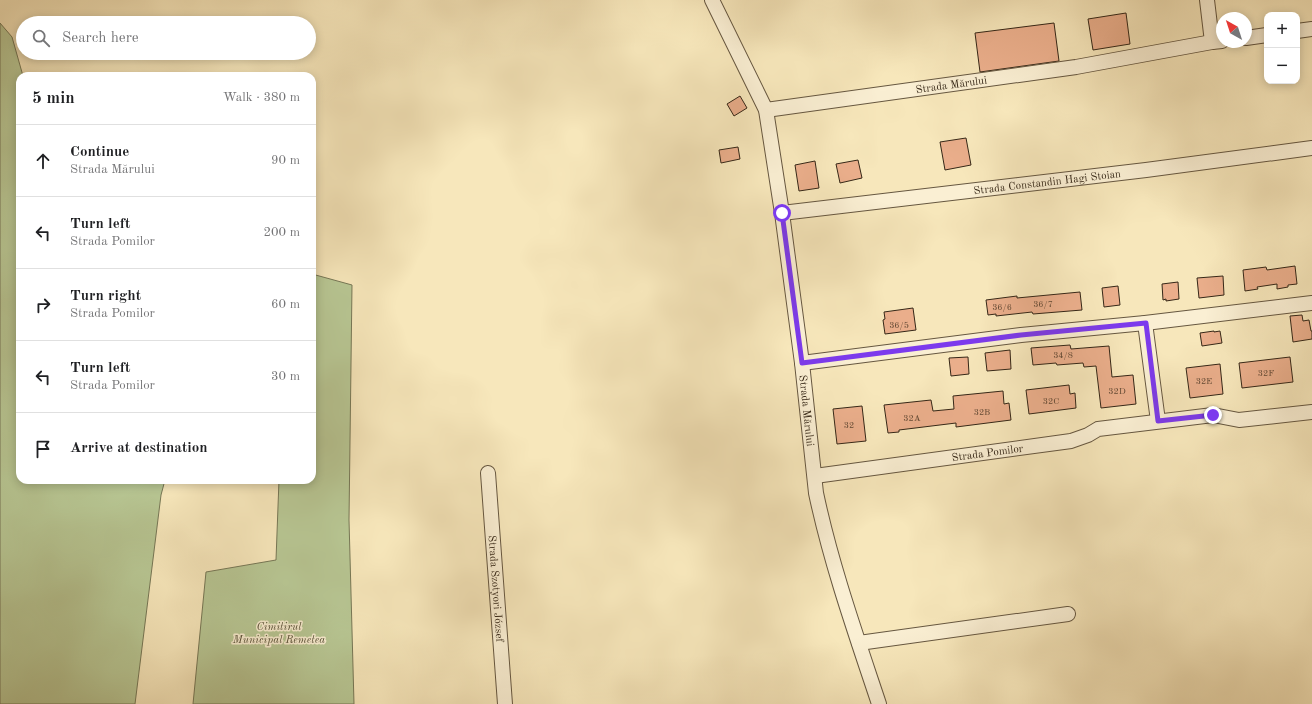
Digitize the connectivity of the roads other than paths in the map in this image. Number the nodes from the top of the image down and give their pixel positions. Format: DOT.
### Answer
graph roads {
  1 [pos="712,0"];
  2 [pos="1207,0"];
  3 [pos="1312,30"];
  4 [pos="1300,31"];
  5 [pos="1264,35"];
  6 [pos="1252,37"];
  7 [pos="1216,38"];
  8 [pos="1216,42"];
  9 [pos="766,110"];
  10 [pos="1312,148"];
  11 [pos="782,213"];
  12 [pos="1312,303"];
  13 [pos="1146,323"];
  14 [pos="802,363"];
  15 [pos="1312,412"];
  16 [pos="1158,421"];
  17 [pos="488,473"];
  18 [pos="815,476"];
  19 [pos="1068,614"];
  20 [pos="859,643"];
  21 [pos="505,704"];
  22 [pos="879,704"];
  1 -- 9 [label="street, Strada Mărului"];
  2 -- 7 [label="street"];
  3 -- 4 [label="street"];
  5 -- 6 [label="street"];
  8 -- 9 [label="street, Strada Mărului"];
  9 -- 11 [label="street, Strada Mărului"];
  10 -- 11 [label="street, Strada Constandin Hagi Stoian"];
  11 -- 14 [label="street, Strada Mărului"];
  12 -- 13 [label="street"];
  13 -- 14 [label="street"];
  13 -- 16 [label="street"];
  14 -- 18 [label="street, Strada Mărului"];
  15 -- 16 [label="street, Strada Pomilor"];
  16 -- 18 [label="street, Strada Pomilor"];
  17 -- 21 [label="street, Strada Szotyori József"];
  18 -- 20 [label="street, Strada Mărului"];
  19 -- 20 [label="street"];
  20 -- 22 [label="street, Strada Mărului"];
}
